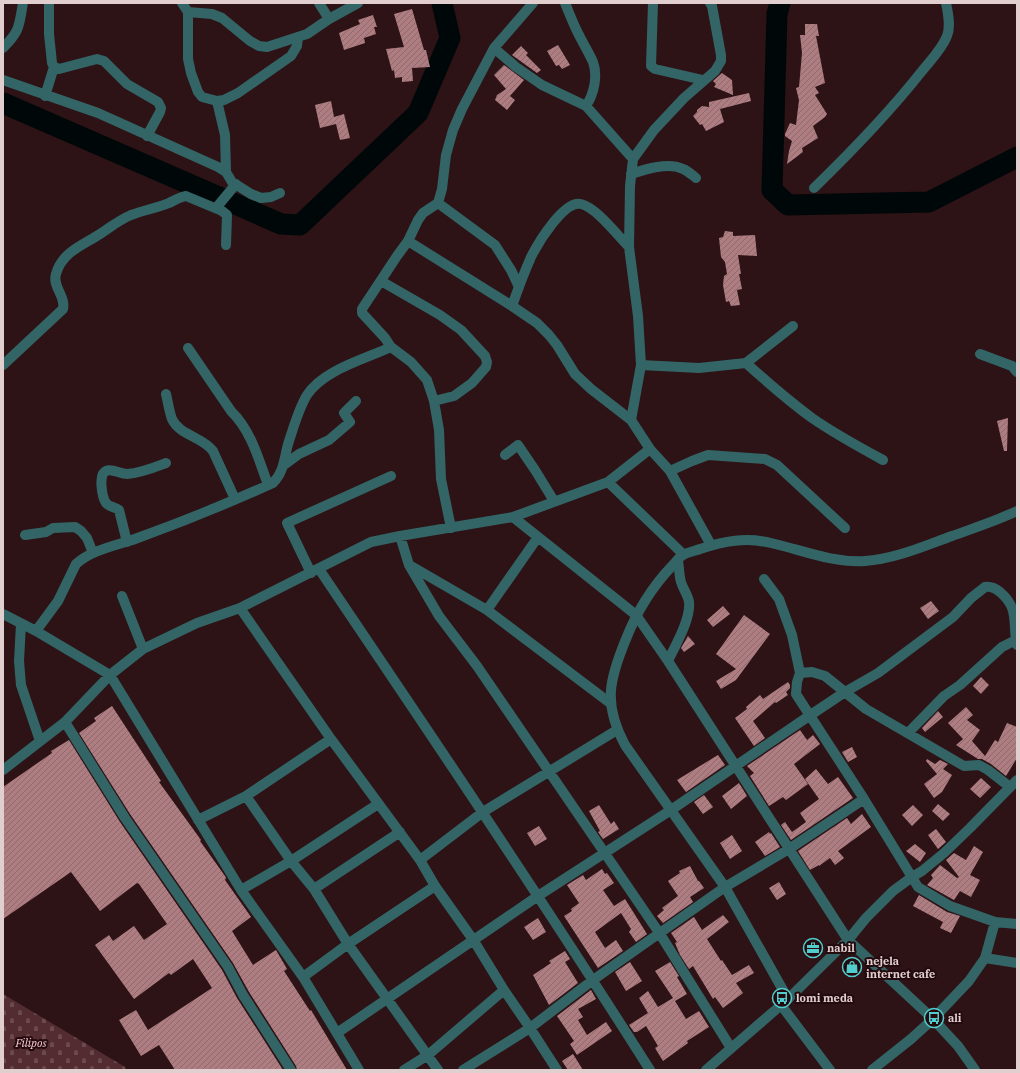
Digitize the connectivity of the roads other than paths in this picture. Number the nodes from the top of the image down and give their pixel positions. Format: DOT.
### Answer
graph roads {
  1 [pos="23,3"];
  2 [pos="49,3"];
  3 [pos="182,3"];
  4 [pos="319,3"];
  5 [pos="358,3"];
  6 [pos="533,3"];
  7 [pos="565,3"];
  8 [pos="653,3"];
  9 [pos="710,3"];
  10 [pos="946,3"];
  11 [pos="188,12"];
  12 [pos="329,19"];
  13 [pos="298,37"];
  14 [pos="3,48"];
  15 [pos="494,48"];
  16 [pos="54,67"];
  17 [pos="3,80"];
  18 [pos="703,80"];
  19 [pos="45,96"];
  20 [pos="217,101"];
  21 [pos="586,106"];
  22 [pos="147,136"];
  23 [pos="633,159"];
  24 [pos="226,172"];
  25 [pos="631,174"];
  26 [pos="696,178"];
  27 [pos="235,185"];
  28 [pos="814,188"];
  29 [pos="280,193"];
  30 [pos="438,203"];
  31 [pos="217,208"];
  32 [pos="408,241"];
  33 [pos="226,245"];
  34 [pos="629,247"];
  35 [pos="381,281"];
  36 [pos="518,287"];
  37 [pos="512,306"];
  38 [pos="793,326"];
  39 [pos="391,347"];
  40 [pos="188,348"];
  41 [pos="980,354"];
  42 [pos="746,363"];
  43 [pos="3,365"];
  44 [pos="641,365"];
  45 [pos="1017,372"];
  46 [pos="166,394"];
  47 [pos="356,401"];
  48 [pos="434,401"];
  49 [pos="631,420"];
  50 [pos="650,448"];
  51 [pos="505,455"];
  52 [pos="883,460"];
  53 [pos="166,463"];
  54 [pos="284,465"];
  55 [pos="670,471"];
  56 [pos="391,476"];
  57 [pos="608,482"];
  58 [pos="268,486"];
  59 [pos="235,499"];
  60 [pos="554,501"];
  61 [pos="1017,511"];
  62 [pos="513,517"];
  63 [pos="451,528"];
  64 [pos="845,528"];
  65 [pos="25,535"];
  66 [pos="400,536"];
  67 [pos="538,537"];
  68 [pos="127,542"];
  69 [pos="711,545"];
  70 [pos="93,553"];
  71 [pos="680,557"];
  72 [pos="410,565"];
  73 [pos="315,571"];
  74 [pos="764,579"];
  75 [pos="122,596"];
  76 [pos="240,608"];
  77 [pos="487,610"];
  78 [pos="3,614"];
  79 [pos="636,615"];
  80 [pos="21,624"];
  81 [pos="36,631"];
  82 [pos="1016,642"];
  83 [pos="143,649"];
  84 [pos="668,661"];
  85 [pos="800,673"];
  86 [pos="110,675"];
  87 [pos="845,692"];
  88 [pos="610,703"];
  89 [pos="809,716"];
  90 [pos="65,722"];
  91 [pos="617,730"];
  92 [pos="908,733"];
  93 [pos="331,739"];
  94 [pos="40,741"];
  95 [pos="735,765"];
  96 [pos="3,770"];
  97 [pos="550,772"];
  98 [pos="1014,784"];
  99 [pos="246,796"];
  100 [pos="864,799"];
  101 [pos="378,804"];
  102 [pos="671,810"];
  103 [pos="483,812"];
  104 [pos="198,820"];
  105 [pos="400,832"];
  106 [pos="789,849"];
  107 [pos="604,854"];
  108 [pos="291,860"];
  109 [pos="420,860"];
  110 [pos="912,877"];
  111 [pos="435,886"];
  112 [pos="725,888"];
  113 [pos="241,890"];
  114 [pos="314,890"];
  115 [pos="538,896"];
  116 [pos="995,922"];
  117 [pos="1017,924"];
  118 [pos="660,934"];
  119 [pos="848,940"];
  120 [pos="474,941"];
  121 [pos="348,944"];
  122 [pos="985,958"];
  123 [pos="1017,963"];
  124 [pos="303,977"];
  125 [pos="593,980"];
  126 [pos="504,990"];
  127 [pos="387,1000"];
  128 [pos="784,1002"];
  129 [pos="933,1019"];
  130 [pos="530,1028"];
  131 [pos="337,1033"];
  132 [pos="731,1048"];
  133 [pos="428,1055"];
  134 [pos="291,1070"];
  135 [pos="359,1070"];
  136 [pos="404,1070"];
  137 [pos="438,1070"];
  138 [pos="463,1070"];
  139 [pos="557,1070"];
  140 [pos="650,1070"];
  141 [pos="706,1070"];
  142 [pos="830,1070"];
  143 [pos="872,1070"];
  144 [pos="975,1070"];
  1 -- 14 [label="street"];
  2 -- 16 [label="street"];
  3 -- 11 [label="street"];
  4 -- 12 [label="street"];
  5 -- 12 [label="street"];
  6 -- 15 [label="street"];
  7 -- 21 [label="street"];
  8 -- 18 [label="street"];
  9 -- 18 [label="street"];
  10 -- 28 [label="street"];
  11 -- 13 [label="street"];
  11 -- 20 [label="street"];
  12 -- 13 [label="street"];
  13 -- 20 [label="street"];
  15 -- 21 [label="street"];
  15 -- 30 [label="street"];
  16 -- 19 [label="street"];
  16 -- 22 [label="street"];
  17 -- 19 [label="street"];
  18 -- 23 [label="street"];
  19 -- 22 [label="street"];
  20 -- 24 [label="street"];
  21 -- 23 [label="street"];
  22 -- 24 [label="street"];
  23 -- 25 [label="street"];
  24 -- 27 [label="street"];
  25 -- 26 [label="street"];
  25 -- 34 [label="street"];
  27 -- 29 [label="street"];
  27 -- 31 [label="street"];
  30 -- 32 [label="street"];
  30 -- 36 [label="street"];
  31 -- 33 [label="street"];
  31 -- 43 [label="street"];
  32 -- 35 [label="street"];
  32 -- 37 [label="street"];
  34 -- 36 [label="street"];
  34 -- 44 [label="street"];
  35 -- 39 [label="street"];
  35 -- 48 [label="street"];
  36 -- 37 [label="street"];
  37 -- 49 [label="street"];
  38 -- 42 [label="street"];
  39 -- 48 [label="street"];
  39 -- 54 [label="street"];
  40 -- 58 [label="street"];
  41 -- 45 [label="street"];
  42 -- 44 [label="street"];
  42 -- 52 [label="street"];
  44 -- 49 [label="street"];
  46 -- 59 [label="street"];
  47 -- 54 [label="street"];
  48 -- 63 [label="street"];
  49 -- 50 [label="street"];
  50 -- 55 [label="street"];
  50 -- 57 [label="street"];
  51 -- 60 [label="street"];
  53 -- 68 [label="street"];
  54 -- 58 [label="street"];
  55 -- 64 [label="street"];
  55 -- 69 [label="street"];
  56 -- 73 [label="street"];
  57 -- 60 [label="street"];
  57 -- 71 [label="street"];
  58 -- 59 [label="street"];
  59 -- 68 [label="street"];
  60 -- 62 [label="street"];
  61 -- 69 [label="street"];
  62 -- 63 [label="street"];
  62 -- 67 [label="street"];
  63 -- 66 [label="street"];
  65 -- 70 [label="street"];
  66 -- 72 [label="street"];
  66 -- 73 [label="street"];
  67 -- 77 [label="street"];
  67 -- 79 [label="street"];
  68 -- 70 [label="street"];
  69 -- 71 [label="street"];
  70 -- 81 [label="street"];
  71 -- 79 [label="street"];
  71 -- 84 [label="street"];
  72 -- 77 [label="street"];
  72 -- 97 [label="street"];
  73 -- 76 [label="street"];
  73 -- 103 [label="street"];
  74 -- 85 [label="street"];
  75 -- 83 [label="street"];
  76 -- 83 [label="street"];
  76 -- 93 [label="street"];
  77 -- 88 [label="street"];
  78 -- 80 [label="street"];
  79 -- 84 [label="street"];
  79 -- 88 [label="street"];
  80 -- 81 [label="street"];
  80 -- 94 [label="street"];
  81 -- 86 [label="street"];
  82 -- 87 [label="street"];
  82 -- 92 [label="street"];
  83 -- 86 [label="street"];
  84 -- 95 [label="street"];
  85 -- 87 [label="street"];
  85 -- 89 [label="street"];
  86 -- 90 [label="street"];
  86 -- 104 [label="street"];
  87 -- 89 [label="street"];
  87 -- 92 [label="street"];
  88 -- 91 [label="street"];
  89 -- 95 [label="street"];
  89 -- 100 [label="street"];
  90 -- 94 [label="street"];
  90 -- 134 [label="street"];
  91 -- 97 [label="street"];
  91 -- 102 [label="street"];
  92 -- 98 [label="street"];
  93 -- 99 [label="street"];
  93 -- 101 [label="street"];
  94 -- 96 [label="street"];
  95 -- 102 [label="street"];
  95 -- 106 [label="street"];
  97 -- 103 [label="street"];
  97 -- 107 [label="street"];
  98 -- 110 [label="street"];
  99 -- 104 [label="street"];
  99 -- 108 [label="street"];
  100 -- 106 [label="street"];
  100 -- 110 [label="street"];
  101 -- 105 [label="street"];
  101 -- 108 [label="street"];
  102 -- 107 [label="street"];
  102 -- 112 [label="street"];
  103 -- 109 [label="street"];
  103 -- 115 [label="street"];
  104 -- 113 [label="street"];
  105 -- 109 [label="street"];
  105 -- 114 [label="street"];
  106 -- 112 [label="street"];
  106 -- 119 [label="street"];
  107 -- 115 [label="street"];
  107 -- 118 [label="street"];
  108 -- 113 [label="street"];
  108 -- 114 [label="street"];
  109 -- 111 [label="street"];
  110 -- 116 [label="street"];
  110 -- 119 [label="street"];
  111 -- 120 [label="street"];
  111 -- 121 [label="street"];
  112 -- 118 [label="street"];
  112 -- 128 [label="street"];
  113 -- 124 [label="street"];
  114 -- 121 [label="street"];
  115 -- 120 [label="street"];
  115 -- 125 [label="street"];
  116 -- 117 [label="street"];
  116 -- 122 [label="street"];
  118 -- 125 [label="street"];
  118 -- 132 [label="street"];
  119 -- 128 [label="street"];
  119 -- 129 [label="street"];
  120 -- 126 [label="street"];
  120 -- 127 [label="street"];
  121 -- 124 [label="street"];
  121 -- 127 [label="street"];
  122 -- 123 [label="street"];
  122 -- 129 [label="street"];
  124 -- 131 [label="street"];
  125 -- 130 [label="street"];
  125 -- 140 [label="street"];
  126 -- 130 [label="street"];
  126 -- 133 [label="street"];
  127 -- 131 [label="street"];
  127 -- 133 [label="street"];
  128 -- 132 [label="street"];
  128 -- 142 [label="street"];
  129 -- 143 [label="street"];
  129 -- 144 [label="street"];
  130 -- 138 [label="street"];
  130 -- 139 [label="street"];
  131 -- 135 [label="street"];
  132 -- 141 [label="street"];
  133 -- 136 [label="street"];
  133 -- 137 [label="street"];
}
